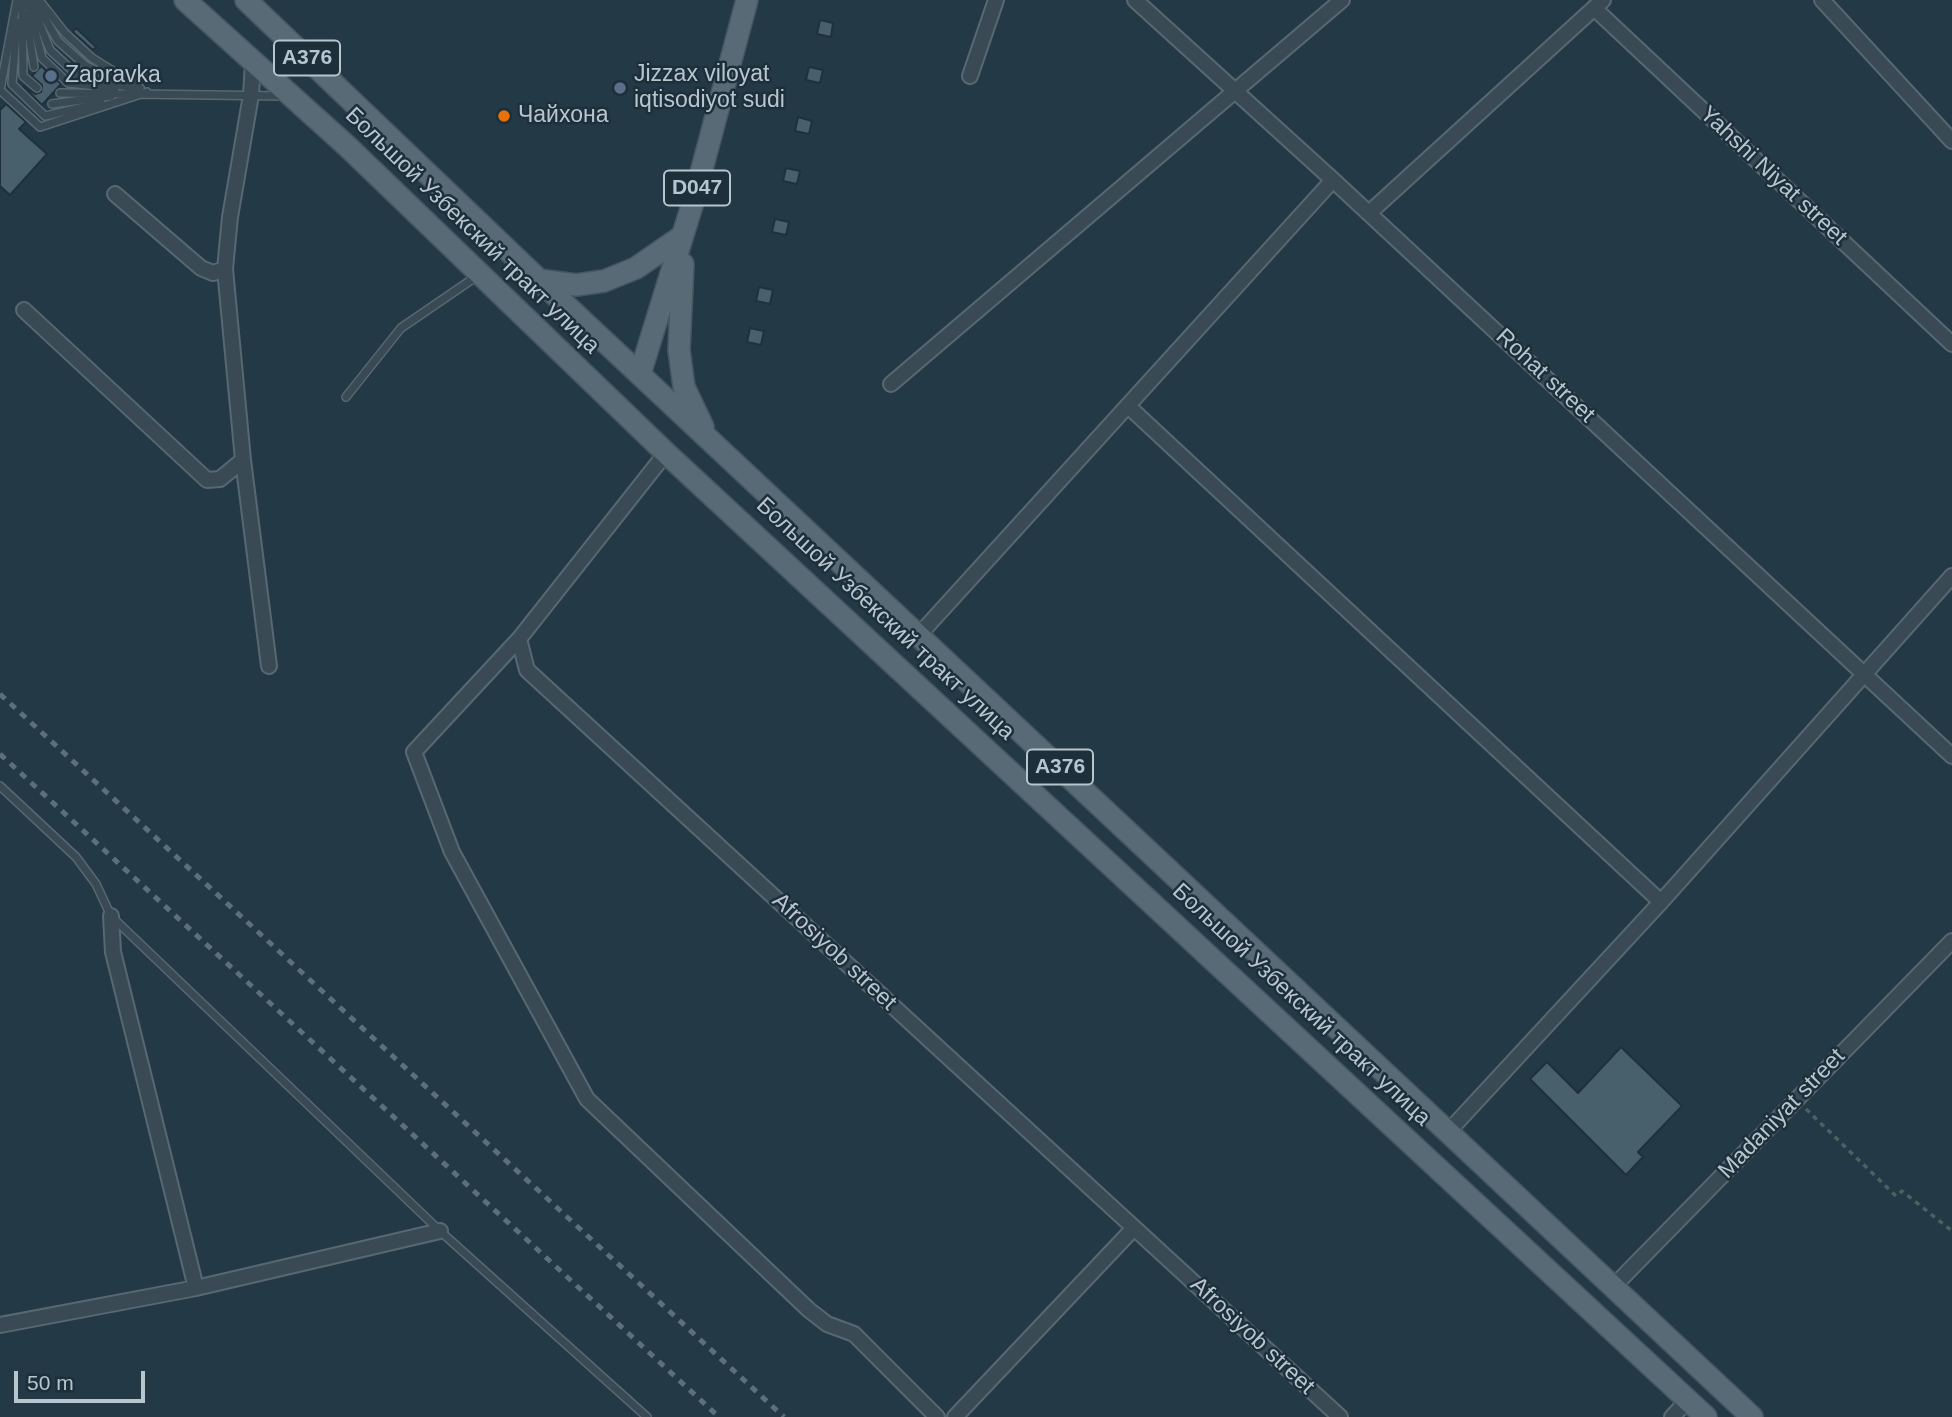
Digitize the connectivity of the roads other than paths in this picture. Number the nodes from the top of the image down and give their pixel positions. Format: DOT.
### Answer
graph roads {
  1 [pos="26,0"];
  2 [pos="185,0"];
  3 [pos="246,0"];
  4 [pos="747,0"];
  5 [pos="996,0"];
  6 [pos="1135,0"];
  7 [pos="1342,0"];
  8 [pos="1822,0"];
  9 [pos="1599,4"];
  10 [pos="253,62"];
  11 [pos="34,68"];
  12 [pos="970,76"];
  13 [pos="37,88"];
  14 [pos="1233,90"];
  15 [pos="147,92"];
  16 [pos="60,93"];
  17 [pos="251,95"];
  18 [pos="290,96"];
  19 [pos="52,104"];
  20 [pos="1952,141"];
  21 [pos="1333,180"];
  22 [pos="115,194"];
  23 [pos="1369,213"];
  24 [pos="684,227"];
  25 [pos="225,269"];
  26 [pos="480,273"];
  27 [pos="539,280"];
  28 [pos="24,310"];
  29 [pos="1952,344"];
  30 [pos="640,374"];
  31 [pos="891,384"];
  32 [pos="346,397"];
  33 [pos="1128,406"];
  34 [pos="708,438"];
  35 [pos="666,453"];
  36 [pos="243,460"];
  37 [pos="1952,576"];
  38 [pos="919,635"];
  39 [pos="519,639"];
  40 [pos="269,666"];
  41 [pos="1864,673"];
  42 [pos="1952,756"];
  43 [pos="0,786"];
  44 [pos="1661,902"];
  45 [pos="111,916"];
  46 [pos="1952,942"];
  47 [pos="1448,1132"];
  48 [pos="1133,1227"];
  49 [pos="440,1231"];
  50 [pos="1613,1287"];
  51 [pos="196,1288"];
  52 [pos="0,1325"];
  53 [pos="1688,1400"];
  54 [pos="647,1417"];
  55 [pos="937,1417"];
  56 [pos="955,1417"];
  57 [pos="1339,1417"];
  58 [pos="1672,1417"];
  59 [pos="1706,1417"];
  60 [pos="1752,1417"];
  1 -- 11 [label="lane"];
  1 -- 13 [label="lane"];
  1 -- 15 [label="lane"];
  1 -- 15 [label="lane"];
  1 -- 15 [label="lane"];
  1 -- 15 [label="lane"];
  1 -- 15 [label="lane"];
  2 -- 10 [label="main road, Большой Узбекский тракт улица"];
  3 -- 27 [label="main road, Большой Узбекский тракт улица / A376"];
  4 -- 24 [label="main road, D047"];
  5 -- 12 [label="street"];
  6 -- 14 [label="street, Rohat street"];
  7 -- 14 [label="street"];
  8 -- 20 [label="street"];
  9 -- 23 [label="street"];
  9 -- 29 [label="street, Yahshi Niyat street"];
  10 -- 17 [label="street"];
  10 -- 18 [label="main road, Большой Узбекский тракт улица"];
  14 -- 21 [label="street, Rohat street"];
  14 -- 31 [label="street"];
  15 -- 16 [label="lane"];
  15 -- 17 [label="lane"];
  15 -- 19 [label="lane"];
  17 -- 18 [label="lane"];
  17 -- 25 [label="street"];
  18 -- 26 [label="main road, Большой Узбекский тракт улица"];
  21 -- 23 [label="street, Rohat street"];
  21 -- 33 [label="street"];
  22 -- 25 [label="street"];
  23 -- 41 [label="street, Rohat street"];
  24 -- 27 [label="main road, D047"];
  24 -- 30 [label="main road, D047"];
  24 -- 34 [label="main road, D047"];
  25 -- 36 [label="street"];
  26 -- 32 [label="lane"];
  26 -- 35 [label="main road, Большой Узбекский тракт улица"];
  27 -- 30 [label="main road, Большой Узбекский тракт улица / A376"];
  28 -- 36 [label="street"];
  30 -- 34 [label="main road, Большой Узбекский тракт улица / A376"];
  33 -- 38 [label="street"];
  33 -- 44 [label="street"];
  34 -- 38 [label="main road, Большой Узбекский тракт улица / A376"];
  35 -- 39 [label="street"];
  35 -- 53 [label="main road, Большой Узбекский тракт улица"];
  36 -- 40 [label="street"];
  37 -- 41 [label="street"];
  38 -- 47 [label="main road, Большой Узбекский тракт улица / A376"];
  39 -- 48 [label="street, Afrosiyob street"];
  39 -- 55 [label="street"];
  41 -- 42 [label="street, Rohat street"];
  41 -- 44 [label="street"];
  43 -- 45 [label="lane"];
  44 -- 47 [label="street"];
  45 -- 49 [label="lane"];
  45 -- 51 [label="street"];
  46 -- 50 [label="street, Madaniyat street"];
  47 -- 50 [label="main road, Большой Узбекский тракт улица / A376"];
  48 -- 56 [label="street"];
  48 -- 57 [label="street, Afrosiyob street"];
  49 -- 51 [label="street"];
  49 -- 54 [label="lane"];
  50 -- 60 [label="main road, Большой Узбекский тракт улица / A376"];
  51 -- 52 [label="street"];
  53 -- 58 [label="street"];
  53 -- 59 [label="main road, Большой Узбекский тракт улица"];
}
